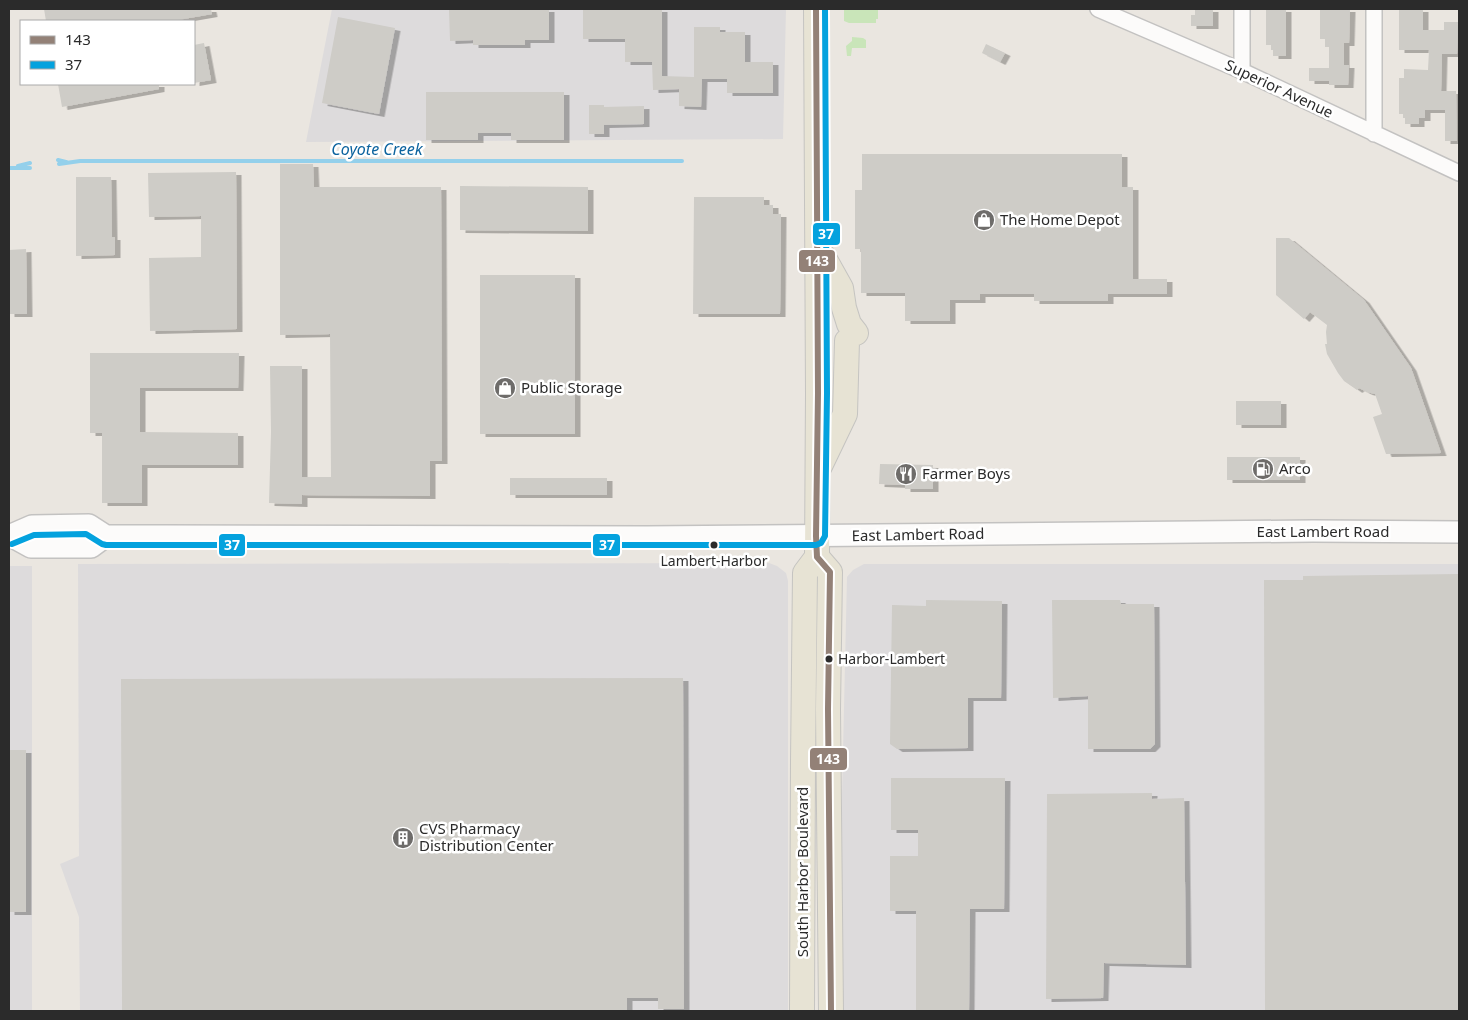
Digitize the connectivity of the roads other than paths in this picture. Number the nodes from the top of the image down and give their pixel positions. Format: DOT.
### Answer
graph roads {
  1 [pos="816,9"];
  2 [pos="1098,9"];
  3 [pos="1242,9"];
  4 [pos="1374,9"];
  5 [pos="1242,71"];
  6 [pos="1374,134"];
  7 [pos="1459,173"];
  8 [pos="817,244"];
  9 [pos="817,472"];
  10 [pos="1459,532"];
  11 [pos="10,536"];
  12 [pos="817,546"];
  13 [pos="802,1011"];
  14 [pos="832,1011"];
  1 -- 8 [label="main road, South Harbor Boulevard"];
  2 -- 5 [label="street, Superior Avenue"];
  3 -- 5 [label="street"];
  4 -- 6 [label="street"];
  5 -- 6 [label="street, Superior Avenue"];
  6 -- 7 [label="street, Superior Avenue"];
  8 -- 9 [label="main road, South Harbor Boulevard"];
  8 -- 9 [label="main road"];
  9 -- 12 [label="main road, South Harbor Boulevard"];
  10 -- 12 [label="main road, East Lambert Road"];
  11 -- 12 [label="main road, East Lambert Road"];
  12 -- 13 [label="main road, South Harbor Boulevard"];
  12 -- 14 [label="main road, South Harbor Boulevard"];
}
